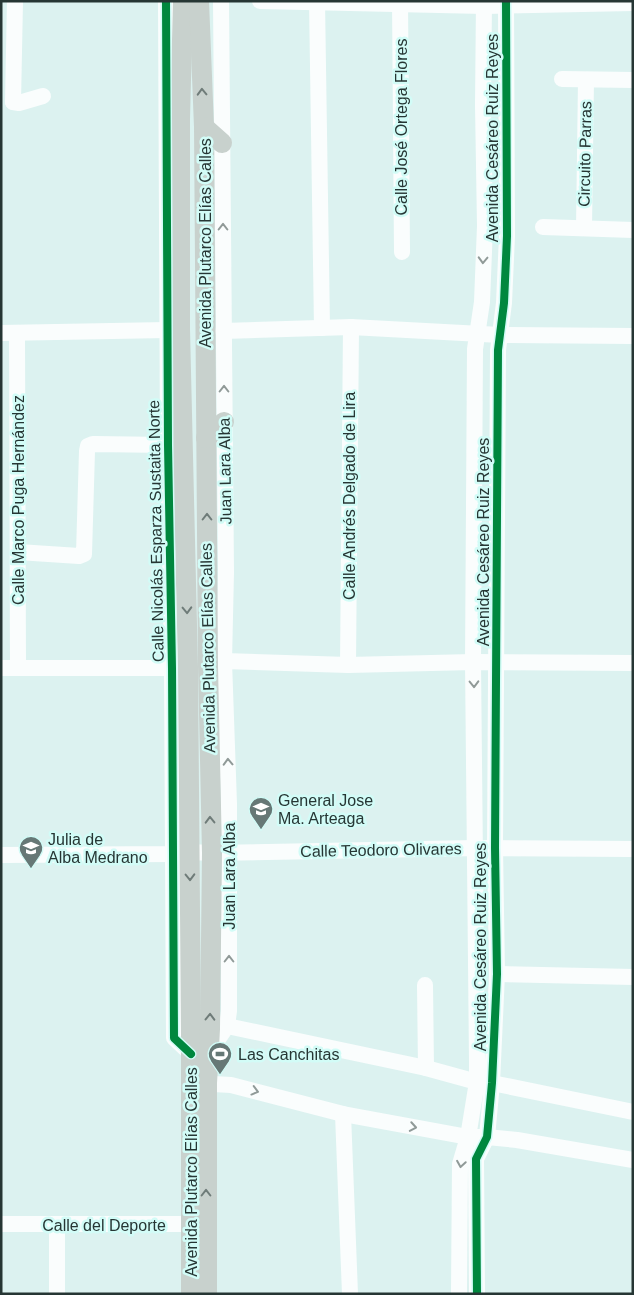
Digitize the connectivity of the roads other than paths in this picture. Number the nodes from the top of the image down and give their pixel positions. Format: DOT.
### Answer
graph roads {
  1 [pos="15,1"];
  2 [pos="166,1"];
  3 [pos="183,1"];
  4 [pos="199,1"];
  5 [pos="222,1"];
  6 [pos="260,1"];
  7 [pos="317,2"];
  8 [pos="400,3"];
  9 [pos="484,3"];
  10 [pos="506,3"];
  11 [pos="633,3"];
  12 [pos="562,79"];
  13 [pos="586,80"];
  14 [pos="633,80"];
  15 [pos="43,96"];
  16 [pos="7,104"];
  17 [pos="180,119"];
  18 [pos="204,127"];
  19 [pos="222,143"];
  20 [pos="166,145"];
  21 [pos="543,227"];
  22 [pos="584,228"];
  23 [pos="633,230"];
  24 [pos="402,252"];
  25 [pos="351,327"];
  26 [pos="322,328"];
  27 [pos="167,330"];
  28 [pos="223,331"];
  29 [pos="9,333"];
  30 [pos="477,334"];
  31 [pos="500,335"];
  32 [pos="633,336"];
  33 [pos="224,422"];
  34 [pos="206,438"];
  35 [pos="173,443"];
  36 [pos="18,552"];
  37 [pos="171,556"];
  38 [pos="217,572"];
  39 [pos="186,579"];
  40 [pos="224,661"];
  41 [pos="473,662"];
  42 [pos="496,663"];
  43 [pos="633,663"];
  44 [pos="348,666"];
  45 [pos="1,668"];
  46 [pos="18,668"];
  47 [pos="172,668"];
  48 [pos="476,848"];
  49 [pos="495,848"];
  50 [pos="633,849"];
  51 [pos="220,852"];
  52 [pos="181,853"];
  53 [pos="1,855"];
  54 [pos="497,974"];
  55 [pos="633,977"];
  56 [pos="425,985"];
  57 [pos="227,1026"];
  58 [pos="199,1054"];
  59 [pos="426,1068"];
  60 [pos="199,1083"];
  61 [pos="484,1083"];
  62 [pos="633,1112"];
  63 [pos="343,1114"];
  64 [pos="468,1137"];
  65 [pos="487,1137"];
  66 [pos="633,1160"];
  67 [pos="1,1224"];
  68 [pos="198,1224"];
  69 [pos="57,1225"];
  70 [pos="57,1294"];
  71 [pos="191,1294"];
  72 [pos="207,1294"];
  73 [pos="350,1294"];
  74 [pos="459,1294"];
  75 [pos="477,1294"];
  1 -- 16 [label="street"];
  2 -- 20 [label="street, Calle Nicolás Esparza Sustaita Norte"];
  3 -- 17 [label="main road, Avenida Plutarco Elías Calles"];
  18 -- 4 [label="main road, Avenida Plutarco Elías Calles, one-way"];
  5 -- 19 [label="street, Juan Lara Alba"];
  6 -- 7 [label="street"];
  7 -- 8 [label="street"];
  7 -- 26 [label="street"];
  8 -- 9 [label="street"];
  8 -- 24 [label="street, Calle José Ortega Flores"];
  9 -- 10 [label="street"];
  9 -- 30 [label="street, Avenida Cesáreo Ruiz Reyes, one-way"];
  10 -- 11 [label="street"];
  10 -- 31 [label="street, Avenida Cesáreo Ruiz Reyes"];
  12 -- 13 [label="street, Circuito Parras"];
  13 -- 14 [label="street, Circuito Parras"];
  13 -- 22 [label="street, Circuito Parras"];
  15 -- 16 [label="street"];
  17 -- 20 [label="main road"];
  17 -- 35 [label="main road, Avenida Plutarco Elías Calles"];
  18 -- 19 [label="main road"];
  18 -- 34 [label="main road, Avenida Plutarco Elías Calles"];
  28 -- 19 [label="street, Juan Lara Alba, one-way"];
  20 -- 27 [label="street, Calle Nicolás Esparza Sustaita Norte"];
  21 -- 22 [label="street, Circuito Parras"];
  22 -- 23 [label="street, Circuito Parras"];
  25 -- 26 [label="street"];
  25 -- 30 [label="street"];
  25 -- 44 [label="street, Calle Andrés Delgado de Lira"];
  26 -- 28 [label="street"];
  27 -- 29 [label="street"];
  27 -- 35 [label="street, Calle Nicolás Esparza Sustaita Norte"];
  33 -- 28 [label="street, Juan Lara Alba, one-way"];
  29 -- 36 [label="street, Calle Marco Puga Hernández"];
  30 -- 31 [label="street"];
  30 -- 41 [label="street, Avenida Cesáreo Ruiz Reyes"];
  31 -- 32 [label="street"];
  31 -- 42 [label="street, Avenida Cesáreo Ruiz Reyes"];
  33 -- 34 [label="main road"];
  33 -- 38 [label="street, Juan Lara Alba"];
  38 -- 34 [label="main road, Avenida Plutarco Elías Calles, one-way"];
  35 -- 36 [label="street"];
  35 -- 37 [label="street, Calle Nicolás Esparza Sustaita Norte"];
  35 -- 39 [label="main road, Avenida Plutarco Elías Calles"];
  36 -- 46 [label="street, Calle Marco Puga Hernández"];
  37 -- 39 [label="main road"];
  37 -- 47 [label="street, Calle Nicolás Esparza Sustaita Norte"];
  38 -- 40 [label="street, Juan Lara Alba"];
  51 -- 38 [label="main road, Avenida Plutarco Elías Calles, one-way"];
  39 -- 52 [label="main road, Avenida Plutarco Elías Calles, one-way"];
  40 -- 44 [label="street"];
  51 -- 40 [label="street, Juan Lara Alba, one-way"];
  41 -- 42 [label="street"];
  41 -- 44 [label="street"];
  41 -- 48 [label="street, Avenida Cesáreo Ruiz Reyes, one-way"];
  42 -- 43 [label="street"];
  42 -- 49 [label="street, Avenida Cesáreo Ruiz Reyes"];
  45 -- 46 [label="street"];
  46 -- 47 [label="street"];
  47 -- 52 [label="street, Calle Nicolás Esparza Sustaita Norte"];
  48 -- 49 [label="street, Calle Teodoro Olivares"];
  48 -- 51 [label="street, Calle Teodoro Olivares"];
  48 -- 61 [label="street, Avenida Cesáreo Ruiz Reyes"];
  49 -- 50 [label="street, Calle Teodoro Olivares"];
  49 -- 54 [label="street, Avenida Cesáreo Ruiz Reyes"];
  51 -- 52 [label="street, Calle Teodoro Olivares"];
  57 -- 51 [label="street, Juan Lara Alba, one-way"];
  58 -- 51 [label="main road, Avenida Plutarco Elías Calles, one-way"];
  52 -- 53 [label="street, Calle Teodoro Olivares"];
  52 -- 58 [label="main road, Avenida Plutarco Elías Calles, one-way"];
  54 -- 55 [label="street"];
  54 -- 61 [label="street, Avenida Cesáreo Ruiz Reyes"];
  56 -- 59 [label="street"];
  57 -- 58 [label="street, Juan Lara Alba"];
  57 -- 59 [label="street"];
  58 -- 60 [label="main road, Avenida Plutarco Elías Calles"];
  59 -- 61 [label="street"];
  60 -- 63 [label="street, one-way"];
  60 -- 68 [label="main road, Avenida Plutarco Elías Calles"];
  61 -- 62 [label="street"];
  61 -- 64 [label="street"];
  61 -- 65 [label="street"];
  63 -- 64 [label="street, one-way"];
  63 -- 73 [label="street"];
  64 -- 65 [label="street"];
  64 -- 74 [label="street, one-way"];
  65 -- 66 [label="street"];
  65 -- 75 [label="street"];
  67 -- 69 [label="street, Calle del Deporte"];
  68 -- 69 [label="street, Calle del Deporte"];
  68 -- 71 [label="main road, Avenida Plutarco Elías Calles"];
  68 -- 72 [label="main road, Avenida Plutarco Elías Calles"];
  69 -- 70 [label="street"];
}
